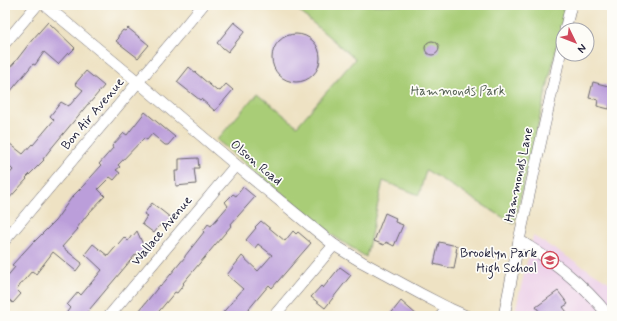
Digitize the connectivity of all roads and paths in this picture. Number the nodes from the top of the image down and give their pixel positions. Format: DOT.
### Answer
graph roads {
  1 [pos="37,5"];
  2 [pos="45,5"];
  3 [pos="203,5"];
  4 [pos="571,5"];
  5 [pos="567,22"];
  6 [pos="5,43"];
  7 [pos="558,62"];
  8 [pos="138,82"];
  9 [pos="236,164"];
  10 [pos="5,240"];
  11 [pos="519,240"];
  12 [pos="334,245"];
  13 [pos="444,312"];
  14 [pos="109,316"];
  15 [pos="274,316"];
  16 [pos="466,316"];
  17 [pos="504,316"];
  18 [pos="609,316"];
  1 -- 6 [label="street"];
  2 -- 8 [label="street, Olson Road"];
  3 -- 8 [label="street, Bon Air Avenue"];
  4 -- 5 [label="street"];
  7 -- 11 [label="street, Hammonds Lane"];
  8 -- 9 [label="street, Olson Road"];
  8 -- 10 [label="street, Bon Air Avenue"];
  9 -- 12 [label="street, Olson Road"];
  9 -- 14 [label="street, Wallace Avenue"];
  11 -- 17 [label="street, Hammonds Lane"];
  11 -- 18 [label="street"];
  12 -- 13 [label="street, Olson Road"];
  12 -- 15 [label="street"];
  13 -- 16 [label="street, Olson Road"];
}
